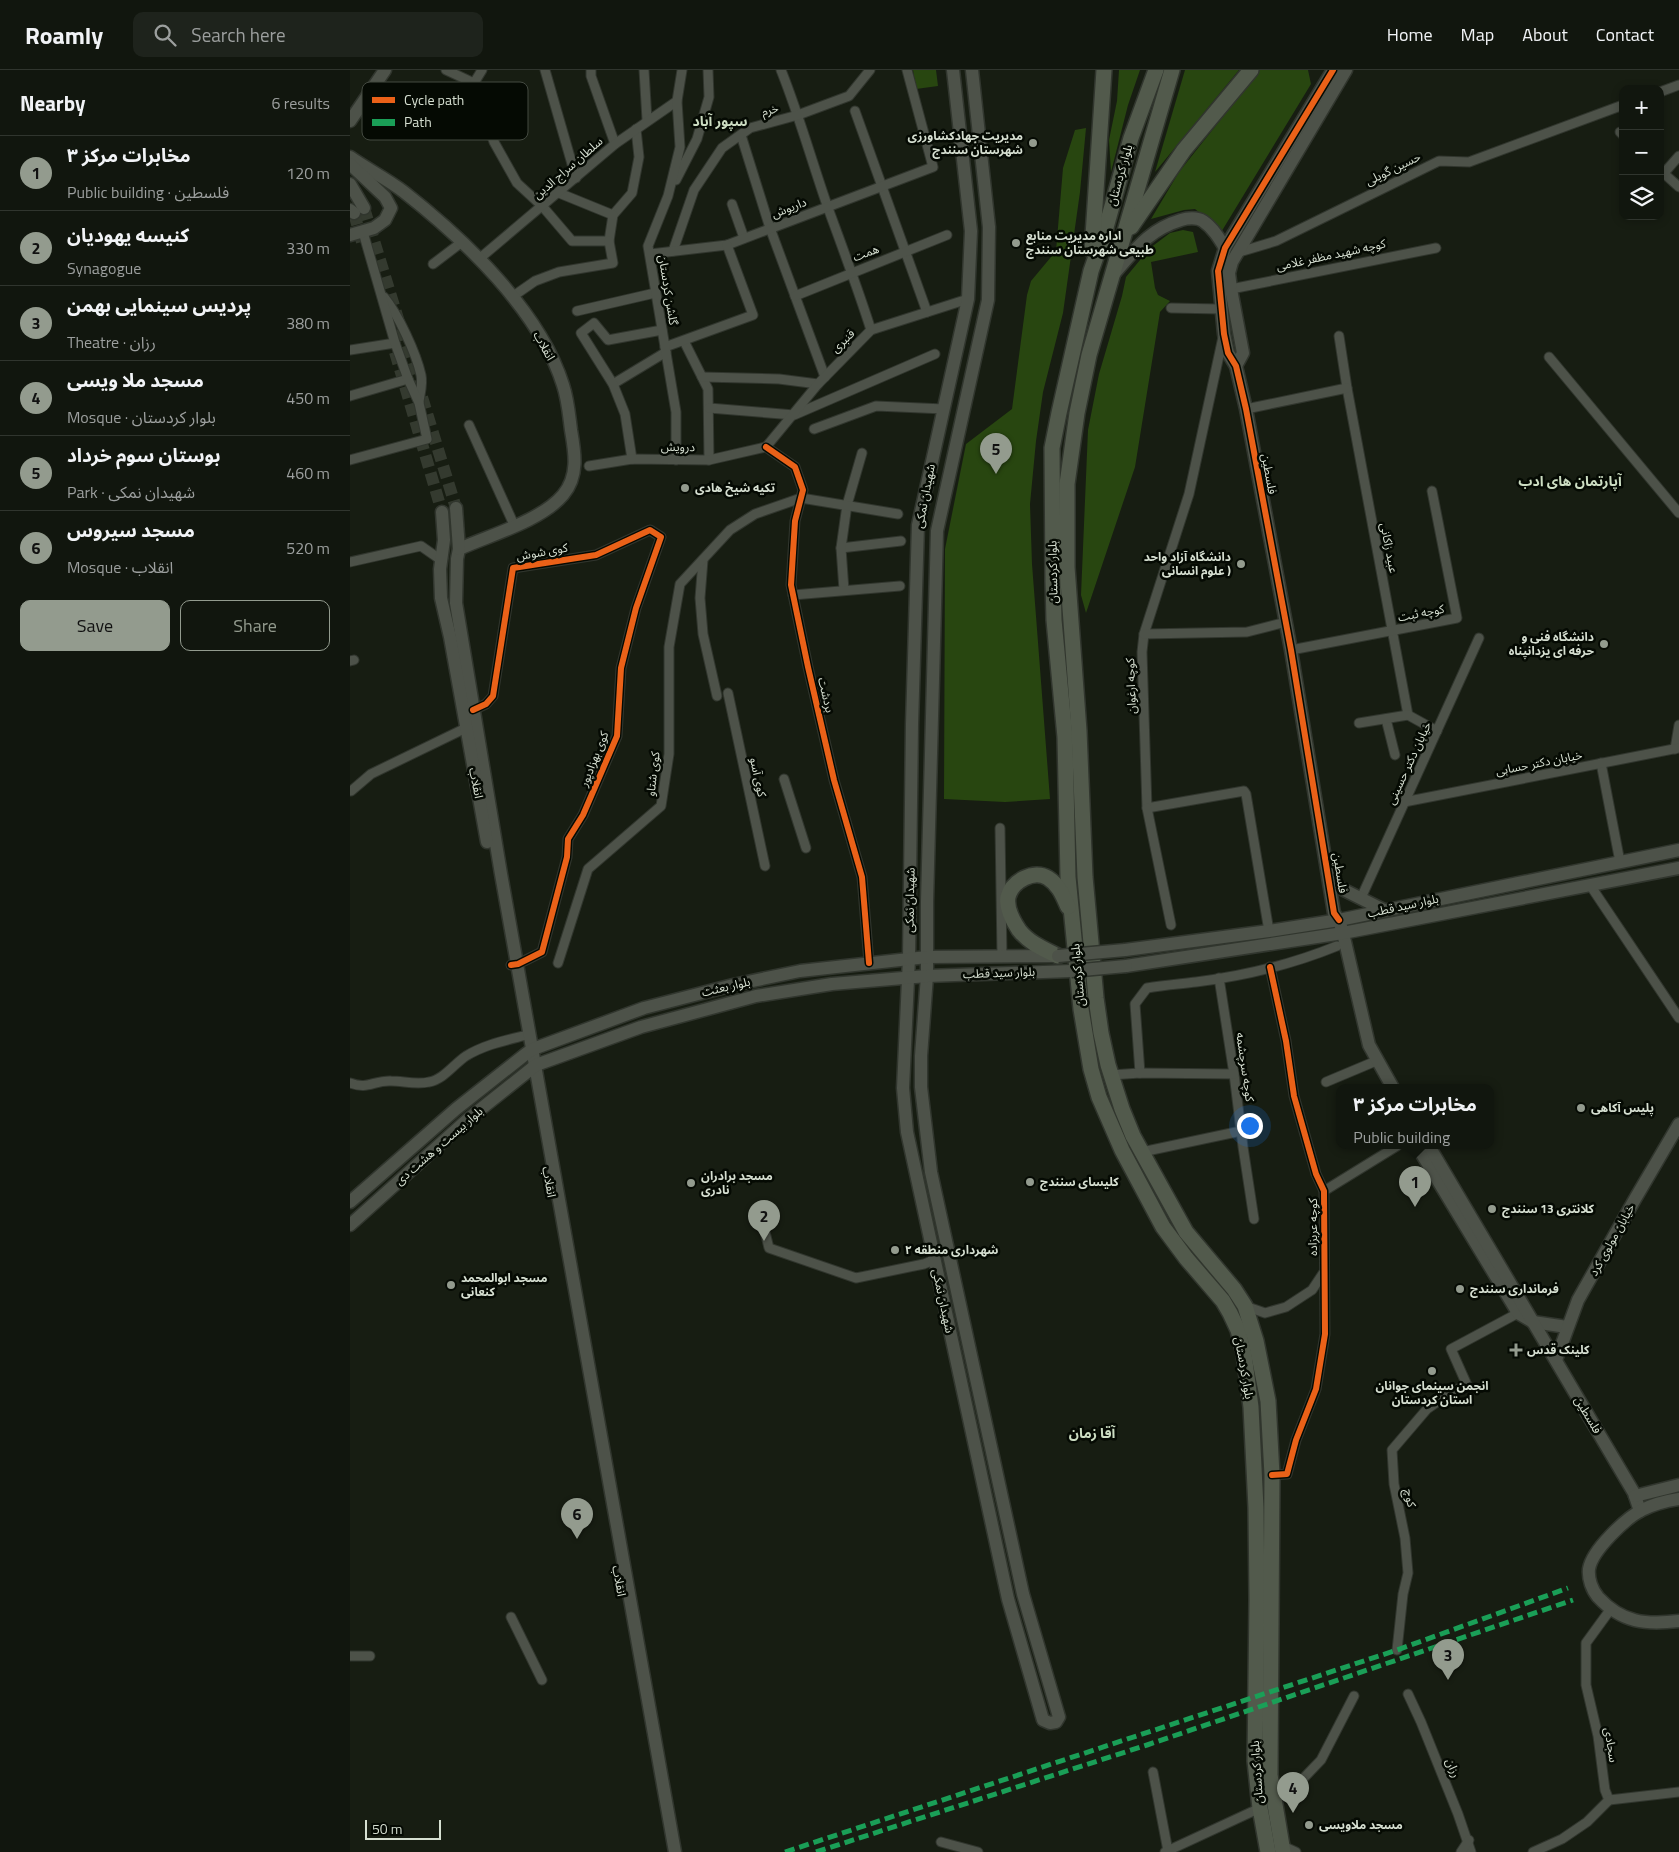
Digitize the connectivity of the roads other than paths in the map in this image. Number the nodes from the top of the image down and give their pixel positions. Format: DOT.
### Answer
graph roads {
  1 [pos="385,70"];
  2 [pos="446,70"];
  3 [pos="482,70"];
  4 [pos="544,70"];
  5 [pos="591,70"];
  6 [pos="644,70"];
  7 [pos="682,70"];
  8 [pos="708,70"];
  9 [pos="781,70"];
  10 [pos="870,70"];
  11 [pos="907,70"];
  12 [pos="953,70"];
  13 [pos="972,70"];
  14 [pos="1104,70"];
  15 [pos="1156,70"];
  16 [pos="1172,70"];
  17 [pos="1251,70"];
  18 [pos="1333,70"];
  19 [pos="1346,70"];
  20 [pos="377,82"];
  21 [pos="472,82"];
  22 [pos="475,82"];
  23 [pos="1679,85"];
  24 [pos="1664,91"];
  25 [pos="677,101"];
  26 [pos="362,104"];
  27 [pos="1619,106"];
  28 [pos="855,111"];
  29 [pos="798,115"];
  30 [pos="648,120"];
  31 [pos="350,121"];
  32 [pos="636,129"];
  33 [pos="741,134"];
  34 [pos="493,140"];
  35 [pos="615,144"];
  36 [pos="1679,156"];
  37 [pos="350,157"];
  38 [pos="350,164"];
  39 [pos="1664,169"];
  40 [pos="1664,173"];
  41 [pos="576,178"];
  42 [pos="350,184"];
  43 [pos="883,186"];
  44 [pos="1679,187"];
  45 [pos="559,193"];
  46 [pos="668,196"];
  47 [pos="732,204"];
  48 [pos="543,207"];
  49 [pos="828,207"];
  50 [pos="356,210"];
  51 [pos="613,215"];
  52 [pos="770,228"];
  53 [pos="363,232"];
  54 [pos="350,235"];
  55 [pos="947,235"];
  56 [pos="1147,236"];
  57 [pos="744,238"];
  58 [pos="1124,238"];
  59 [pos="609,241"];
  60 [pos="462,242"];
  61 [pos="727,245"];
  62 [pos="1436,248"];
  63 [pos="1230,250"];
  64 [pos="673,251"];
  65 [pos="905,252"];
  66 [pos="650,254"];
  67 [pos="480,259"];
  68 [pos="433,264"];
  69 [pos="1091,271"];
  70 [pos="853,272"];
  71 [pos="1111,276"];
  72 [pos="1231,289"];
  73 [pos="381,293"];
  74 [pos="655,293"];
  75 [pos="795,296"];
  76 [pos="512,297"];
  77 [pos="968,299"];
  78 [pos="592,307"];
  79 [pos="1171,308"];
  80 [pos="1220,309"];
  81 [pos="577,311"];
  82 [pos="928,312"];
  83 [pos="594,322"];
  84 [pos="662,330"];
  85 [pos="871,330"];
  86 [pos="1224,334"];
  87 [pos="1339,336"];
  88 [pos="684,341"];
  89 [pos="395,343"];
  90 [pos="350,350"];
  91 [pos="666,350"];
  92 [pos="935,354"];
  93 [pos="1549,357"];
  94 [pos="1236,366"];
  95 [pos="702,377"];
  96 [pos="825,377"];
  97 [pos="408,379"];
  98 [pos="613,384"];
  99 [pos="818,384"];
  100 [pos="1347,388"];
  101 [pos="350,396"];
  102 [pos="419,403"];
  103 [pos="708,408"];
  104 [pos="944,409"];
  105 [pos="1246,409"];
  106 [pos="794,415"];
  107 [pos="469,425"];
  108 [pos="814,429"];
  109 [pos="766,447"];
  110 [pos="862,453"];
  111 [pos="632,459"];
  112 [pos="350,460"];
  113 [pos="676,460"];
  114 [pos="709,460"];
  115 [pos="589,466"];
  116 [pos="1432,491"];
  117 [pos="801,498"];
  118 [pos="847,505"];
  119 [pos="456,508"];
  120 [pos="442,512"];
  121 [pos="1679,513"];
  122 [pos="898,514"];
  123 [pos="515,527"];
  124 [pos="661,538"];
  125 [pos="901,541"];
  126 [pos="841,548"];
  127 [pos="460,549"];
  128 [pos="441,560"];
  129 [pos="703,560"];
  130 [pos="350,562"];
  131 [pos="900,586"];
  132 [pos="844,590"];
  133 [pos="793,595"];
  134 [pos="1286,622"];
  135 [pos="1392,631"];
  136 [pos="1144,634"];
  137 [pos="1479,638"];
  138 [pos="1291,650"];
  139 [pos="728,693"];
  140 [pos="717,696"];
  141 [pos="473,710"];
  142 [pos="1408,715"];
  143 [pos="1386,719"];
  144 [pos="1359,724"];
  145 [pos="1679,725"];
  146 [pos="470,726"];
  147 [pos="1437,731"];
  148 [pos="1677,749"];
  149 [pos="1395,755"];
  150 [pos="1600,764"];
  151 [pos="784,779"];
  152 [pos="351,791"];
  153 [pos="911,794"];
  154 [pos="930,794"];
  155 [pos="1404,802"];
  156 [pos="1147,808"];
  157 [pos="1000,828"];
  158 [pos="806,848"];
  159 [pos="1679,850"];
  160 [pos="1620,862"];
  161 [pos="764,866"];
  162 [pos="1679,868"];
  163 [pos="1330,883"];
  164 [pos="1590,885"];
  165 [pos="1361,898"];
  166 [pos="1384,910"];
  167 [pos="1072,914"];
  168 [pos="1334,918"];
  169 [pos="1171,925"];
  170 [pos="1269,931"];
  171 [pos="1338,938"];
  172 [pos="1002,956"];
  173 [pos="1058,956"];
  174 [pos="927,957"];
  175 [pos="909,958"];
  176 [pos="1093,961"];
  177 [pos="558,963"];
  178 [pos="869,963"];
  179 [pos="514,965"];
  180 [pos="1075,965"];
  181 [pos="1270,967"];
  182 [pos="927,976"];
  183 [pos="909,978"];
  184 [pos="1219,978"];
  185 [pos="1679,1018"];
  186 [pos="524,1036"];
  187 [pos="530,1051"];
  188 [pos="1373,1062"];
  189 [pos="533,1068"];
  190 [pos="1140,1073"];
  191 [pos="1111,1074"];
  192 [pos="1234,1074"];
  193 [pos="1326,1082"];
  194 [pos="350,1083"];
  195 [pos="1381,1084"];
  196 [pos="1389,1084"];
  197 [pos="1679,1124"];
  198 [pos="1241,1131"];
  199 [pos="1392,1149"];
  200 [pos="1419,1149"];
  201 [pos="1431,1149"];
  202 [pos="1142,1152"];
  203 [pos="1324,1191"];
  204 [pos="354,1199"];
  205 [pos="368,1209"];
  206 [pos="1254,1219"];
  207 [pos="763,1224"];
  208 [pos="350,1225"];
  209 [pos="950,1254"];
  210 [pos="934,1260"];
  211 [pos="1324,1272"];
  212 [pos="1245,1306"];
  213 [pos="1522,1311"];
  214 [pos="1533,1322"];
  215 [pos="1568,1327"];
  216 [pos="1556,1360"];
  217 [pos="1272,1474"];
  218 [pos="1679,1485"];
  219 [pos="1636,1496"];
  220 [pos="1679,1498"];
  221 [pos="1640,1511"];
  222 [pos="1023,1594"];
  223 [pos="1008,1599"];
  224 [pos="1610,1610"];
  225 [pos="511,1617"];
  226 [pos="1679,1621"];
  227 [pos="1397,1650"];
  228 [pos="350,1656"];
  229 [pos="370,1656"];
  230 [pos="542,1680"];
  231 [pos="1408,1694"];
  232 [pos="1354,1696"];
  233 [pos="1153,1772"];
  234 [pos="1272,1784"];
  235 [pos="1679,1792"];
  236 [pos="1609,1800"];
  237 [pos="1260,1808"];
  238 [pos="1469,1840"];
  239 [pos="941,1842"];
  240 [pos="1287,1850"];
  241 [pos="1166,1851"];
  242 [pos="667,1852"];
  243 [pos="675,1852"];
  244 [pos="978,1852"];
  245 [pos="1268,1852"];
  246 [pos="1460,1852"];
  247 [pos="1471,1852"];
  248 [pos="1533,1852"];
  1 -- 20 [label="main road"];
  2 -- 21 [label="street"];
  3 -- 22 [label="street"];
  4 -- 41 [label="street"];
  5 -- 35 [label="street"];
  6 -- 30 [label="street"];
  7 -- 25 [label="street, گلشن کردستان"];
  8 -- 46 [label="street"];
  9 -- 29 [label="street"];
  10 -- 29 [label="street, خرم"];
  11 -- 43 [label="street, داریوش"];
  12 -- 77 [label="main road, شهیدان نمکی"];
  13 -- 154 [label="main road, شهیدان نمکی"];
  14 -- 69 [label="main road"];
  15 -- 69 [label="main road, بلوار کردستان"];
  16 -- 58 [label="main road, بلوار کردستان"];
  17 -- 58 [label="main road"];
  18 -- 63 [label="main road, فلسطین"];
  19 -- 63 [label="main road, فلسطین"];
  23 -- 24 [label="street"];
  25 -- 30 [label="street, سلطان سراج الدین"];
  25 -- 46 [label="street, گلشن کردستان"];
  26 -- 31 [label="main road"];
  27 -- 63 [label="street, حسین گویلی"];
  28 -- 43 [label="street"];
  29 -- 33 [label="street, خرم"];
  29 -- 49 [label="street"];
  30 -- 32 [label="street, سلطان سراج الدین"];
  32 -- 35 [label="street, سلطان سراج الدین"];
  32 -- 51 [label="street"];
  33 -- 52 [label="street"];
  33 -- 64 [label="street, خرم"];
  34 -- 48 [label="street"];
  35 -- 41 [label="street, سلطان سراج الدین"];
  36 -- 39 [label="street"];
  37 -- 60 [label="main road, انقلاب"];
  38 -- 53 [label="main road"];
  40 -- 44 [label="street"];
  41 -- 45 [label="street, سلطان سراج الدین"];
  42 -- 50 [label="main road"];
  43 -- 49 [label="street, داریوش"];
  43 -- 65 [label="street"];
  45 -- 48 [label="street, سلطان سراج الدین"];
  45 -- 51 [label="street"];
  46 -- 66 [label="street, گلشن کردستان"];
  47 -- 57 [label="street"];
  48 -- 59 [label="street"];
  48 -- 67 [label="street, سلطان سراج الدین"];
  49 -- 52 [label="street, داریوش"];
  49 -- 70 [label="street"];
  51 -- 59 [label="street"];
  52 -- 57 [label="street, داریوش"];
  52 -- 75 [label="street"];
  53 -- 54 [label="main road"];
  53 -- 73 [label="street"];
  55 -- 65 [label="street, همت"];
  56 -- 58 [label="main road"];
  56 -- 63 [label="main road"];
  56 -- 71 [label="main road"];
  57 -- 61 [label="street, داریوش"];
  58 -- 71 [label="main road, بلوار کردستان"];
  59 -- 76 [label="street"];
  60 -- 67 [label="main road, انقلاب"];
  60 -- 68 [label="street"];
  61 -- 64 [label="street, داریوش"];
  61 -- 88 [label="street"];
  62 -- 72 [label="street, کوچه شهید مظفر غلامی"];
  63 -- 72 [label="main road, فلسطین"];
  63 -- 80 [label="main road, فلسطین"];
  64 -- 66 [label="street, داریوش"];
  65 -- 70 [label="street, همت"];
  65 -- 82 [label="street"];
  66 -- 74 [label="street, گلشن کردستان"];
  67 -- 76 [label="main road, انقلاب"];
  69 -- 167 [label="main road, بلوار کردستان"];
  70 -- 75 [label="street, همت"];
  70 -- 85 [label="street"];
  71 -- 176 [label="main road, بلوار کردستان"];
  72 -- 94 [label="main road, فلسطین"];
  73 -- 89 [label="street"];
  73 -- 102 [label="street"];
  74 -- 78 [label="street"];
  74 -- 84 [label="street, گلشن کردستان"];
  75 -- 96 [label="street"];
  76 -- 123 [label="main road, انقلاب"];
  77 -- 82 [label="street, قنبری"];
  77 -- 104 [label="main road, شهیدان نمکی"];
  78 -- 81 [label="street"];
  78 -- 83 [label="street"];
  79 -- 80 [label="street"];
  80 -- 86 [label="main road, فلسطین"];
  82 -- 85 [label="street, قنبری"];
  83 -- 84 [label="street"];
  83 -- 98 [label="street"];
  84 -- 91 [label="street, گلشن کردستان"];
  85 -- 96 [label="street, قنبری"];
  86 -- 94 [label="main road, فلسطین"];
  86 -- 136 [label="street, کوچه ارغوان"];
  87 -- 100 [label="street, عبید زاکانی"];
  88 -- 91 [label="street"];
  88 -- 95 [label="street"];
  89 -- 90 [label="street"];
  89 -- 97 [label="street"];
  91 -- 98 [label="street"];
  91 -- 113 [label="street, گلشن کردستان"];
  92 -- 106 [label="street"];
  93 -- 121 [label="street"];
  94 -- 105 [label="main road, فلسطین"];
  95 -- 99 [label="street"];
  95 -- 103 [label="street"];
  96 -- 99 [label="street, قنبری"];
  97 -- 101 [label="street"];
  97 -- 102 [label="street"];
  98 -- 111 [label="street"];
  99 -- 106 [label="street, قنبری"];
  100 -- 105 [label="street"];
  100 -- 135 [label="street, عبید زاکانی"];
  102 -- 112 [label="street"];
  103 -- 106 [label="street"];
  103 -- 114 [label="street"];
  104 -- 108 [label="street"];
  104 -- 153 [label="main road, شهیدان نمکی"];
  105 -- 134 [label="main road, فلسطین"];
  106 -- 109 [label="street, قنبری"];
  107 -- 123 [label="street"];
  109 -- 114 [label="street, درویش"];
  109 -- 117 [label="street, بردشت"];
  110 -- 118 [label="street"];
  111 -- 113 [label="street, درویش"];
  111 -- 115 [label="street, درویش"];
  113 -- 114 [label="street, درویش"];
  116 -- 135 [label="street, کوچه ثبت"];
  117 -- 118 [label="street"];
  117 -- 129 [label="street, کوی شتاو"];
  117 -- 133 [label="street, بردشت"];
  118 -- 122 [label="street"];
  118 -- 126 [label="street"];
  119 -- 127 [label="main road, انقلاب"];
  120 -- 128 [label="main road, انقلاب"];
  123 -- 127 [label="main road, انقلاب"];
  124 -- 141 [label="street, کوی شوش"];
  124 -- 179 [label="street, کوی بهزادپور"];
  125 -- 126 [label="street"];
  126 -- 132 [label="street"];
  127 -- 141 [label="main road, انقلاب"];
  128 -- 130 [label="street"];
  128 -- 146 [label="main road, انقلاب"];
  129 -- 140 [label="street"];
  129 -- 177 [label="street, کوی شتاو"];
  131 -- 132 [label="street"];
  132 -- 133 [label="street"];
  133 -- 178 [label="street, بردشت"];
  134 -- 136 [label="street"];
  134 -- 138 [label="main road, فلسطین"];
  135 -- 138 [label="street, کوچه ثبت"];
  135 -- 142 [label="street, عبید زاکانی"];
  136 -- 156 [label="street, کوچه ارغوان"];
  137 -- 147 [label="street, خیابان دکتر حسینی"];
  138 -- 163 [label="main road, فلسطین"];
  139 -- 161 [label="street, کوی آسو"];
  141 -- 146 [label="main road, انقلاب"];
  142 -- 143 [label="street"];
  142 -- 147 [label="street"];
  143 -- 144 [label="street"];
  143 -- 149 [label="street"];
  145 -- 148 [label="street"];
  146 -- 152 [label="street"];
  146 -- 179 [label="main road, انقلاب"];
  147 -- 155 [label="street, خیابان دکتر حسینی"];
  148 -- 150 [label="street, خیابان دکتر حسابی"];
  150 -- 155 [label="street, خیابان دکتر حسابی"];
  150 -- 160 [label="street"];
  151 -- 158 [label="street"];
  153 -- 154 [label="main road"];
  153 -- 175 [label="main road, شهیدان نمکی"];
  154 -- 174 [label="main road, شهیدان نمکی"];
  155 -- 165 [label="street, خیابان دکتر حسینی"];
  156 -- 169 [label="street, کوچه ارغوان"];
  156 -- 170 [label="street"];
  157 -- 172 [label="street"];
  159 -- 160 [label="main road, بلوار سید قطب"];
  160 -- 166 [label="main road, بلوار سید قطب"];
  162 -- 164 [label="main road, بلوار سید قطب"];
  163 -- 165 [label="main road"];
  163 -- 168 [label="main road, فلسطین"];
  164 -- 171 [label="main road, بلوار سید قطب"];
  164 -- 185 [label="street"];
  165 -- 166 [label="main road"];
  166 -- 168 [label="main road, بلوار سید قطب"];
  167 -- 173 [label="main road"];
  167 -- 180 [label="main road, بلوار کردستان"];
  168 -- 170 [label="main road, بلوار سید قطب"];
  168 -- 171 [label="main road, فلسطین"];
  170 -- 173 [label="main road, بلوار سید قطب, bridge"];
  171 -- 180 [label="main road, بلوار سید قطب, bridge"];
  171 -- 181 [label="street"];
  171 -- 188 [label="main road"];
  172 -- 173 [label="main road, بلوار سید قطب"];
  172 -- 174 [label="main road, بلوار سید قطب"];
  174 -- 175 [label="main road, بلوار بعثت"];
  174 -- 182 [label="main road, شهیدان نمکی"];
  175 -- 178 [label="main road, بلوار بعثت"];
  175 -- 183 [label="main road, شهیدان نمکی"];
  176 -- 180 [label="main road"];
  176 -- 191 [label="main road, بلوار کردستان"];
  178 -- 187 [label="main road, بلوار بعثت"];
  179 -- 186 [label="main road, انقلاب"];
  179 -- 187 [label="main road, انقلاب"];
  180 -- 182 [label="main road, بلوار سید قطب"];
  180 -- 237 [label="main road, بلوار کردستان"];
  181 -- 184 [label="street"];
  181 -- 203 [label="street, کوچه عربزاده"];
  182 -- 183 [label="main road, بلوار بعثت"];
  182 -- 209 [label="main road, شهیدان نمکی"];
  183 -- 189 [label="main road, بلوار بعثت"];
  183 -- 210 [label="main road, شهیدان نمکی"];
  184 -- 190 [label="street"];
  184 -- 192 [label="street, کوچه سرچشمه"];
  186 -- 187 [label="main road, انقلاب"];
  186 -- 194 [label="street"];
  187 -- 189 [label="main road, انقلاب"];
  187 -- 204 [label="main road, بلوار بیست و هشت دی"];
  188 -- 193 [label="street"];
  188 -- 195 [label="main road"];
  188 -- 196 [label="main road"];
  189 -- 205 [label="main road, بلوار بیست و هشت دی"];
  189 -- 242 [label="main road, انقلاب"];
  189 -- 243 [label="main road, انقلاب"];
  190 -- 191 [label="street"];
  190 -- 192 [label="street"];
  191 -- 202 [label="main road, بلوار کردستان"];
  192 -- 198 [label="street, کوچه سرچشمه"];
  197 -- 215 [label="main road, خیابان مولوی کرد"];
  198 -- 202 [label="street"];
  198 -- 206 [label="street, کوچه سرچشمه"];
  199 -- 203 [label="street"];
  200 -- 213 [label="main road, فلسطین"];
  201 -- 213 [label="main road, فلسطین"];
  202 -- 212 [label="main road, بلوار کردستان"];
  203 -- 211 [label="street, کوچه عربزاده"];
  204 -- 205 [label="main road"];
  205 -- 208 [label="main road, بلوار بیست و هشت دی"];
  207 -- 210 [label="street"];
  209 -- 210 [label="main road"];
  209 -- 222 [label="main road, شهیدان نمکی"];
  210 -- 223 [label="main road, شهیدان نمکی"];
  211 -- 212 [label="street"];
  211 -- 217 [label="street, کوچه عربزاده"];
  212 -- 217 [label="main road, بلوار کردستان"];
  213 -- 214 [label="main road, فلسطین"];
  213 -- 227 [label="street, کوچ"];
  214 -- 215 [label="main road"];
  214 -- 216 [label="main road, فلسطین"];
  215 -- 216 [label="main road, خیابان مولوی کرد"];
  216 -- 219 [label="main road, فلسطین"];
  217 -- 234 [label="main road, بلوار کردستان"];
  218 -- 219 [label="main road"];
  219 -- 221 [label="main road, فلسطین"];
  220 -- 221 [label="main road"];
  221 -- 224 [label="main road"];
  222 -- 223 [label="main road"];
  222 -- 223 [label="main road, شهیدان نمکی"];
  224 -- 226 [label="main road"];
  224 -- 236 [label="street, سجادی"];
  225 -- 230 [label="street"];
  228 -- 229 [label="street"];
  231 -- 238 [label="street, رزان"];
  232 -- 234 [label="street"];
  233 -- 241 [label="street"];
  234 -- 240 [label="main road, بلوار کردستان"];
  235 -- 236 [label="street"];
  236 -- 248 [label="street"];
  237 -- 241 [label="street"];
  237 -- 245 [label="main road, بلوار کردستان"];
  238 -- 246 [label="street"];
  238 -- 247 [label="street, رزان"];
  239 -- 244 [label="street"];
}
